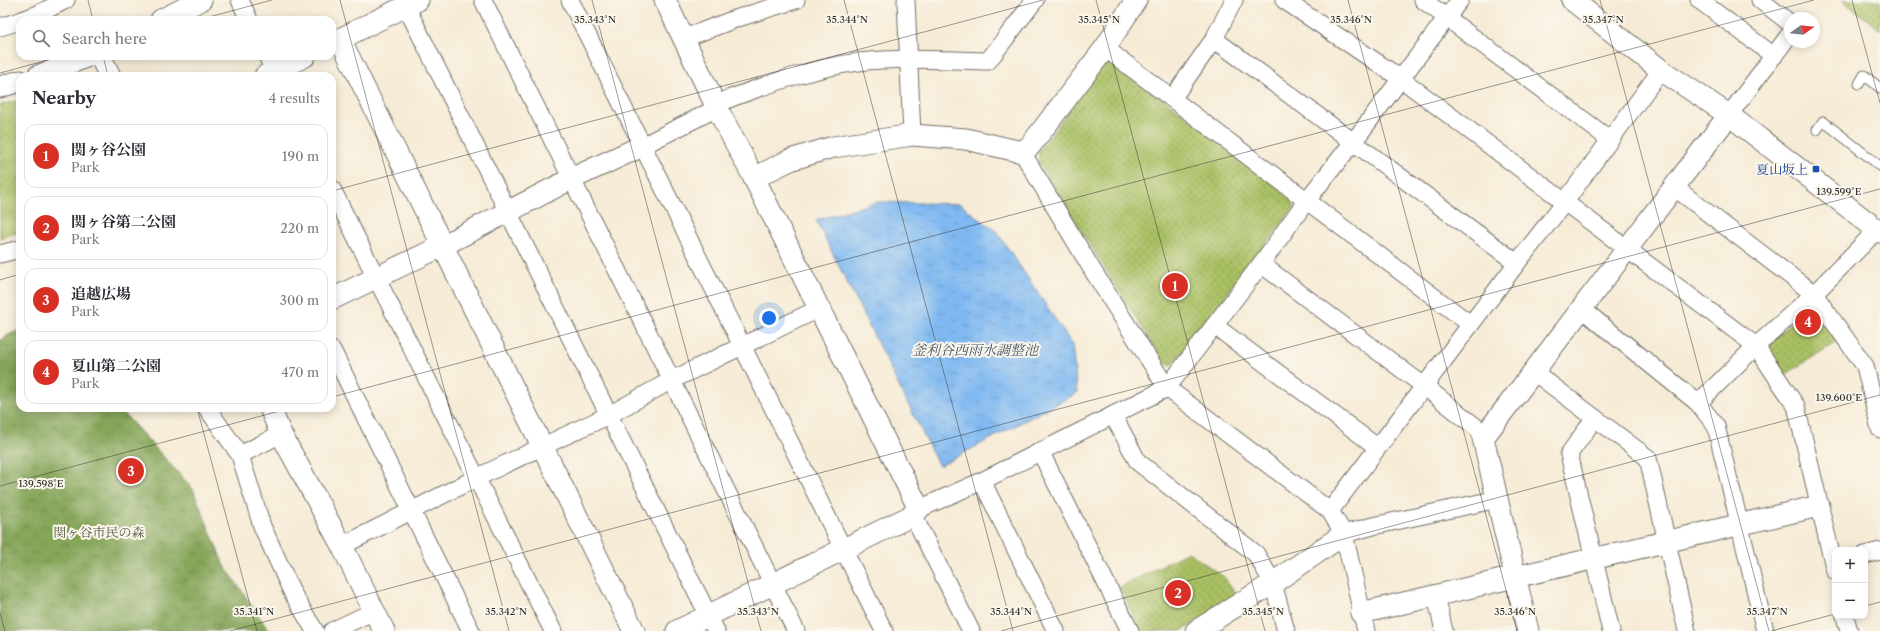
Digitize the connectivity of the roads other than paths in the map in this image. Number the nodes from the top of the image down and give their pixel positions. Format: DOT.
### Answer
graph roads {
  1 [pos="201,0"];
  2 [pos="240,0"];
  3 [pos="483,0"];
  4 [pos="570,0"];
  5 [pos="665,0"];
  6 [pos="796,0"];
  7 [pos="906,0"];
  8 [pos="1035,0"];
  9 [pos="1136,0"];
  10 [pos="1234,0"];
  11 [pos="1284,0"];
  12 [pos="1423,0"];
  13 [pos="1460,0"];
  14 [pos="1572,0"];
  15 [pos="1699,0"];
  16 [pos="1760,0"];
  17 [pos="55,2"];
  18 [pos="412,3"];
  19 [pos="36,16"];
  20 [pos="169,16"];
  21 [pos="247,16"];
  22 [pos="1447,18"];
  23 [pos="1784,18"];
  24 [pos="16,22"];
  25 [pos="0,27"];
  26 [pos="685,38"];
  27 [pos="1214,39"];
  28 [pos="336,41"];
  29 [pos="1784,42"];
  30 [pos="1105,48"];
  31 [pos="1774,56"];
  32 [pos="909,59"];
  33 [pos="78,60"];
  34 [pos="102,60"];
  35 [pos="295,60"];
  36 [pos="271,70"];
  37 [pos="1661,70"];
  38 [pos="48,72"];
  39 [pos="108,72"];
  40 [pos="1400,78"];
  41 [pos="16,82"];
  42 [pos="1859,84"];
  43 [pos="0,87"];
  44 [pos="1880,88"];
  45 [pos="1172,99"];
  46 [pos="717,108"];
  47 [pos="1729,115"];
  48 [pos="1817,130"];
  49 [pos="912,135"];
  50 [pos="1609,140"];
  51 [pos="1354,141"];
  52 [pos="642,146"];
  53 [pos="1022,152"];
  54 [pos="1880,166"];
  55 [pos="754,178"];
  56 [pos="571,179"];
  57 [pos="1674,187"];
  58 [pos="336,197"];
  59 [pos="1307,200"];
  60 [pos="1564,203"];
  61 [pos="509,212"];
  62 [pos="1879,230"];
  63 [pos="442,246"];
  64 [pos="16,250"];
  65 [pos="1626,250"];
  66 [pos="0,254"];
  67 [pos="1517,263"];
  68 [pos="1261,264"];
  69 [pos="375,278"];
  70 [pos="1814,294"];
  71 [pos="336,297"];
  72 [pos="818,309"];
  73 [pos="1582,309"];
  74 [pos="1470,324"];
  75 [pos="1215,326"];
  76 [pos="1756,346"];
  77 [pos="743,347"];
  78 [pos="336,358"];
  79 [pos="1534,372"];
  80 [pos="670,381"];
  81 [pos="1424,386"];
  82 [pos="1167,388"];
  83 [pos="1698,403"];
  84 [pos="210,412"];
  85 [pos="272,412"];
  86 [pos="609,415"];
  87 [pos="1113,415"];
  88 [pos="1594,419"];
  89 [pos="1880,429"];
  90 [pos="282,434"];
  91 [pos="1486,435"];
  92 [pos="542,446"];
  93 [pos="1377,447"];
  94 [pos="1040,451"];
  95 [pos="240,455"];
  96 [pos="476,478"];
  97 [pos="982,481"];
  98 [pos="1498,499"];
  99 [pos="1819,506"];
  100 [pos="411,511"];
  101 [pos="1330,511"];
  102 [pos="916,512"];
  103 [pos="1740,525"];
  104 [pos="1344,534"];
  105 [pos="1666,542"];
  106 [pos="342,546"];
  107 [pos="843,549"];
  108 [pos="1880,551"];
  109 [pos="1868,554"];
  110 [pos="1594,558"];
  111 [pos="1832,558"];
  112 [pos="1515,578"];
  113 [pos="1273,583"];
  114 [pos="772,584"];
  115 [pos="1436,596"];
  116 [pos="374,611"];
  117 [pos="1846,619"];
  118 [pos="1364,622"];
  119 [pos="713,623"];
  120 [pos="1203,629"];
  121 [pos="315,631"];
  122 [pos="332,631"];
  123 [pos="384,631"];
  124 [pos="471,631"];
  125 [pos="553,631"];
  126 [pos="634,631"];
  127 [pos="677,631"];
  128 [pos="796,631"];
  129 [pos="884,631"];
  130 [pos="971,631"];
  131 [pos="1056,631"];
  132 [pos="1130,631"];
  133 [pos="1286,631"];
  134 [pos="1444,631"];
  135 [pos="1528,631"];
  136 [pos="1611,631"];
  137 [pos="1688,631"];
  138 [pos="1766,631"];
  139 [pos="1849,631"];
  1 -- 20 [label="street"];
  2 -- 21 [label="street"];
  3 -- 56 [label="street"];
  4 -- 52 [label="street"];
  5 -- 26 [label="street"];
  6 -- 26 [label="street"];
  7 -- 32 [label="street"];
  8 -- 32 [label="street"];
  9 -- 30 [label="street"];
  10 -- 27 [label="street"];
  11 -- 40 [label="street"];
  12 -- 22 [label="street"];
  13 -- 22 [label="street"];
  14 -- 37 [label="street"];
  15 -- 31 [label="street"];
  16 -- 23 [label="street"];
  17 -- 19 [label="street"];
  18 -- 28 [label="street"];
  18 -- 61 [label="street"];
  22 -- 40 [label="street"];
  22 -- 50 [label="street"];
  24 -- 25 [label="street"];
  26 -- 46 [label="street"];
  27 -- 45 [label="street"];
  27 -- 51 [label="street"];
  28 -- 63 [label="street"];
  29 -- 31 [label="street"];
  30 -- 45 [label="street"];
  30 -- 53 [label="street"];
  31 -- 47 [label="street"];
  32 -- 46 [label="street"];
  32 -- 49 [label="street"];
  33 -- 38 [label="street"];
  34 -- 39 [label="street"];
  35 -- 36 [label="street"];
  37 -- 47 [label="street"];
  37 -- 50 [label="street"];
  40 -- 51 [label="street"];
  40 -- 60 [label="street"];
  41 -- 43 [label="street"];
  42 -- 44 [label="lane"];
  45 -- 59 [label="street"];
  46 -- 52 [label="street"];
  46 -- 55 [label="street"];
  47 -- 57 [label="street"];
  47 -- 62 [label="street"];
  48 -- 54 [label="lane"];
  49 -- 53 [label="street"];
  49 -- 55 [label="street"];
  50 -- 60 [label="street"];
  51 -- 59 [label="street"];
  51 -- 67 [label="street"];
  52 -- 56 [label="street"];
  52 -- 77 [label="street"];
  53 -- 82 [label="street"];
  55 -- 72 [label="street"];
  56 -- 61 [label="street"];
  56 -- 80 [label="street"];
  57 -- 65 [label="street"];
  57 -- 70 [label="street"];
  58 -- 69 [label="street"];
  59 -- 68 [label="street"];
  59 -- 74 [label="street"];
  60 -- 65 [label="street"];
  60 -- 67 [label="street"];
  61 -- 63 [label="street"];
  61 -- 86 [label="street"];
  62 -- 70 [label="street"];
  63 -- 69 [label="street"];
  63 -- 92 [label="street"];
  64 -- 66 [label="street"];
  65 -- 73 [label="street"];
  65 -- 76 [label="street"];
  67 -- 74 [label="street"];
  68 -- 75 [label="street"];
  68 -- 81 [label="street"];
  69 -- 71 [label="street"];
  69 -- 96 [label="street"];
  70 -- 76 [label="street"];
  70 -- 89 [label="street"];
  72 -- 77 [label="street"];
  72 -- 102 [label="street"];
  73 -- 79 [label="street"];
  73 -- 83 [label="street"];
  74 -- 81 [label="street"];
  75 -- 82 [label="street"];
  75 -- 93 [label="street"];
  76 -- 83 [label="street"];
  76 -- 99 [label="street"];
  77 -- 80 [label="street"];
  77 -- 107 [label="street"];
  78 -- 100 [label="street"];
  79 -- 88 [label="street"];
  79 -- 91 [label="street"];
  80 -- 86 [label="street"];
  80 -- 114 [label="street"];
  81 -- 91 [label="street"];
  81 -- 93 [label="street"];
  82 -- 87 [label="street"];
  82 -- 101 [label="street"];
  83 -- 103 [label="street"];
  84 -- 95 [label="street"];
  85 -- 90 [label="street"];
  86 -- 92 [label="street"];
  86 -- 119 [label="street"];
  87 -- 94 [label="street"];
  87 -- 113 [label="street"];
  88 -- 105 [label="street"];
  88 -- 110 [label="street"];
  90 -- 95 [label="street"];
  90 -- 106 [label="street"];
  91 -- 98 [label="street"];
  92 -- 96 [label="street"];
  92 -- 126 [label="street"];
  93 -- 101 [label="street"];
  94 -- 97 [label="street"];
  94 -- 132 [label="street"];
  95 -- 121 [label="street"];
  96 -- 100 [label="street"];
  96 -- 125 [label="street"];
  97 -- 102 [label="street"];
  97 -- 131 [label="street"];
  98 -- 104 [label="street"];
  98 -- 112 [label="street"];
  99 -- 103 [label="street"];
  99 -- 111 [label="street"];
  100 -- 106 [label="street"];
  100 -- 124 [label="street"];
  101 -- 104 [label="street"];
  102 -- 107 [label="street"];
  102 -- 130 [label="street"];
  103 -- 105 [label="street"];
  103 -- 138 [label="street"];
  104 -- 113 [label="street"];
  104 -- 118 [label="street"];
  105 -- 110 [label="street"];
  105 -- 137 [label="street"];
  106 -- 116 [label="street"];
  107 -- 114 [label="street"];
  107 -- 129 [label="street"];
  108 -- 109 [label="street"];
  110 -- 112 [label="street"];
  110 -- 136 [label="street"];
  112 -- 115 [label="street"];
  112 -- 135 [label="street"];
  113 -- 120 [label="street"];
  113 -- 133 [label="street"];
  114 -- 119 [label="street"];
  114 -- 128 [label="street"];
  115 -- 118 [label="street"];
  115 -- 134 [label="street"];
  116 -- 122 [label="street"];
  116 -- 123 [label="street"];
  117 -- 139 [label="street"];
  119 -- 127 [label="street"];
}
